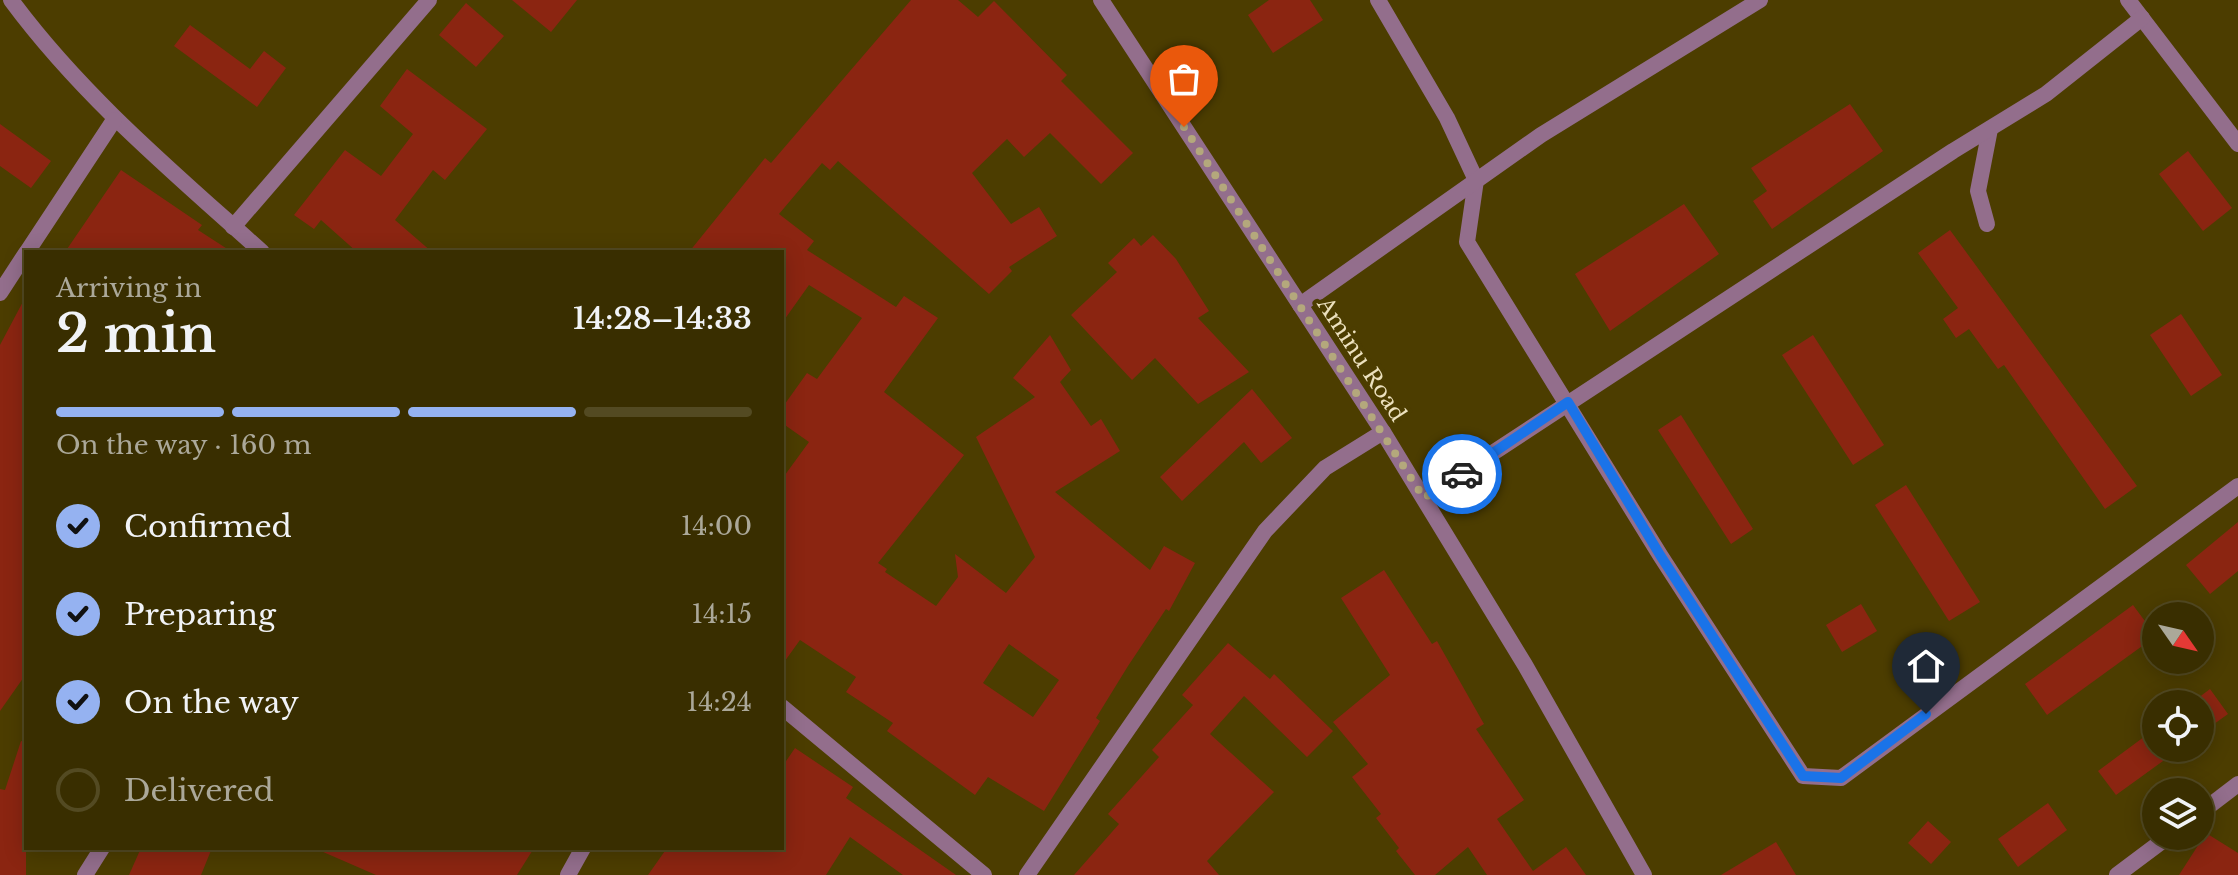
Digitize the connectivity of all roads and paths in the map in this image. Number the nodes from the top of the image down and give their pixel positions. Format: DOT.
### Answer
graph roads {
  1 [pos="11,0"];
  2 [pos="429,0"];
  3 [pos="1101,0"];
  4 [pos="1378,0"];
  5 [pos="1760,0"];
  6 [pos="2128,0"];
  7 [pos="2142,18"];
  8 [pos="114,120"];
  9 [pos="1990,129"];
  10 [pos="2238,144"];
  11 [pos="1476,180"];
  12 [pos="1987,224"];
  13 [pos="233,227"];
  14 [pos="28,250"];
  15 [pos="260,250"];
  16 [pos="24,256"];
  17 [pos="0,293"];
  18 [pos="1300,305"];
  19 [pos="1568,402"];
  20 [pos="1383,432"];
  21 [pos="2238,486"];
  22 [pos="1424,498"];
  23 [pos="784,709"];
  24 [pos="2238,784"];
  25 [pos="2214,802"];
  26 [pos="101,850"];
  27 [pos="582,850"];
  28 [pos="2150,850"];
  29 [pos="85,875"];
  30 [pos="568,875"];
  31 [pos="984,875"];
  32 [pos="1027,875"];
  33 [pos="1644,875"];
  34 [pos="2117,875"];
  1 -- 8 [label="street"];
  2 -- 13 [label="street"];
  3 -- 18 [label="street, Aminu Road"];
  4 -- 11 [label="street"];
  5 -- 11 [label="street"];
  6 -- 7 [label="street"];
  7 -- 9 [label="street"];
  7 -- 10 [label="street"];
  8 -- 13 [label="street"];
  8 -- 14 [label="street"];
  9 -- 12 [label="street"];
  9 -- 19 [label="street"];
  11 -- 18 [label="street"];
  11 -- 19 [label="street"];
  13 -- 15 [label="street"];
  16 -- 17 [label="street"];
  18 -- 20 [label="street, Aminu Road"];
  19 -- 21 [label="street"];
  19 -- 22 [label="street"];
  20 -- 22 [label="street, Aminu Road"];
  20 -- 32 [label="street"];
  22 -- 33 [label="street, Aminu Road"];
  23 -- 31 [label="street"];
  24 -- 25 [label="street"];
  26 -- 29 [label="street"];
  27 -- 30 [label="street"];
  28 -- 34 [label="street"];
}
